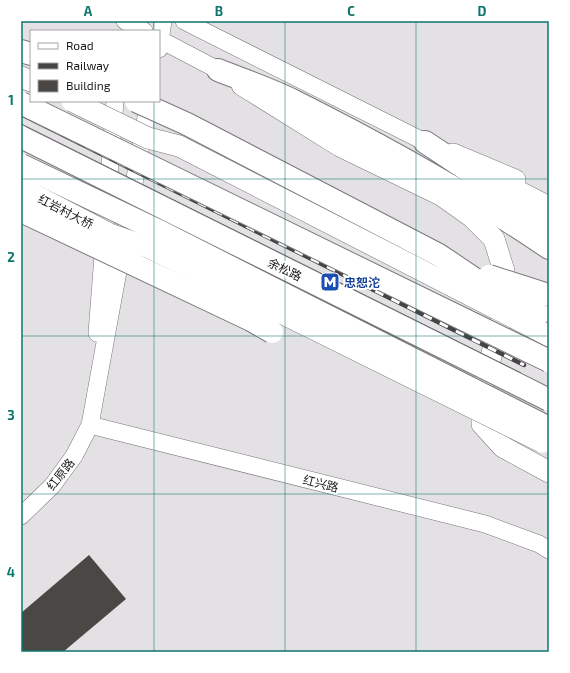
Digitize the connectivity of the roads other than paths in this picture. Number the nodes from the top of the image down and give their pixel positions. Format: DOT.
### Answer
graph roads {
  1 [pos="125,21"];
  2 [pos="163,21"];
  3 [pos="184,21"];
  4 [pos="142,30"];
  5 [pos="160,42"];
  6 [pos="218,70"];
  7 [pos="21,76"];
  8 [pos="30,80"];
  9 [pos="21,102"];
  10 [pos="74,102"];
  11 [pos="115,102"];
  12 [pos="138,102"];
  13 [pos="150,102"];
  14 [pos="21,137"];
  15 [pos="425,142"];
  16 [pos="188,152"];
  17 [pos="21,165"];
  18 [pos="21,188"];
  19 [pos="549,195"];
  20 [pos="549,207"];
  21 [pos="21,211"];
  22 [pos="352,211"];
  23 [pos="549,224"];
  24 [pos="150,248"];
  25 [pos="549,248"];
  26 [pos="258,281"];
  27 [pos="543,318"];
  28 [pos="251,320"];
  29 [pos="272,332"];
  30 [pos="549,361"];
  31 [pos="549,400"];
  32 [pos="90,425"];
  33 [pos="547,436"];
  34 [pos="549,472"];
  35 [pos="21,516"];
  36 [pos="549,550"];
  1 -- 4 [label="street"];
  2 -- 5 [label="street"];
  3 -- 15 [label="street"];
  5 -- 6 [label="street"];
  6 -- 25 [label="highway"];
  6 -- 34 [label="main road"];
  7 -- 8 [label="main road"];
  9 -- 30 [label="highway, bridge"];
  10 -- 16 [label="main road, bridge"];
  11 -- 32 [label="street"];
  12 -- 22 [label="highway, bridge"];
  13 -- 32 [label="street"];
  14 -- 31 [label="highway, 余松路, bridge"];
  15 -- 19 [label="main road"];
  15 -- 20 [label="main road"];
  15 -- 23 [label="highway"];
  16 -- 22 [label="highway, bridge"];
  16 -- 27 [label="main road, bridge"];
  17 -- 26 [label="highway, bridge"];
  18 -- 24 [label="main road, 红岩村大桥, bridge"];
  21 -- 28 [label="highway, bridge"];
  22 -- 27 [label="highway, bridge"];
  24 -- 26 [label="highway, bridge"];
  24 -- 28 [label="main road, bridge"];
  24 -- 33 [label="main road, bridge"];
  26 -- 33 [label="highway, bridge"];
  28 -- 29 [label="highway, bridge"];
  32 -- 35 [label="street, 红原路"];
  32 -- 36 [label="street, 红兴路"];
}
